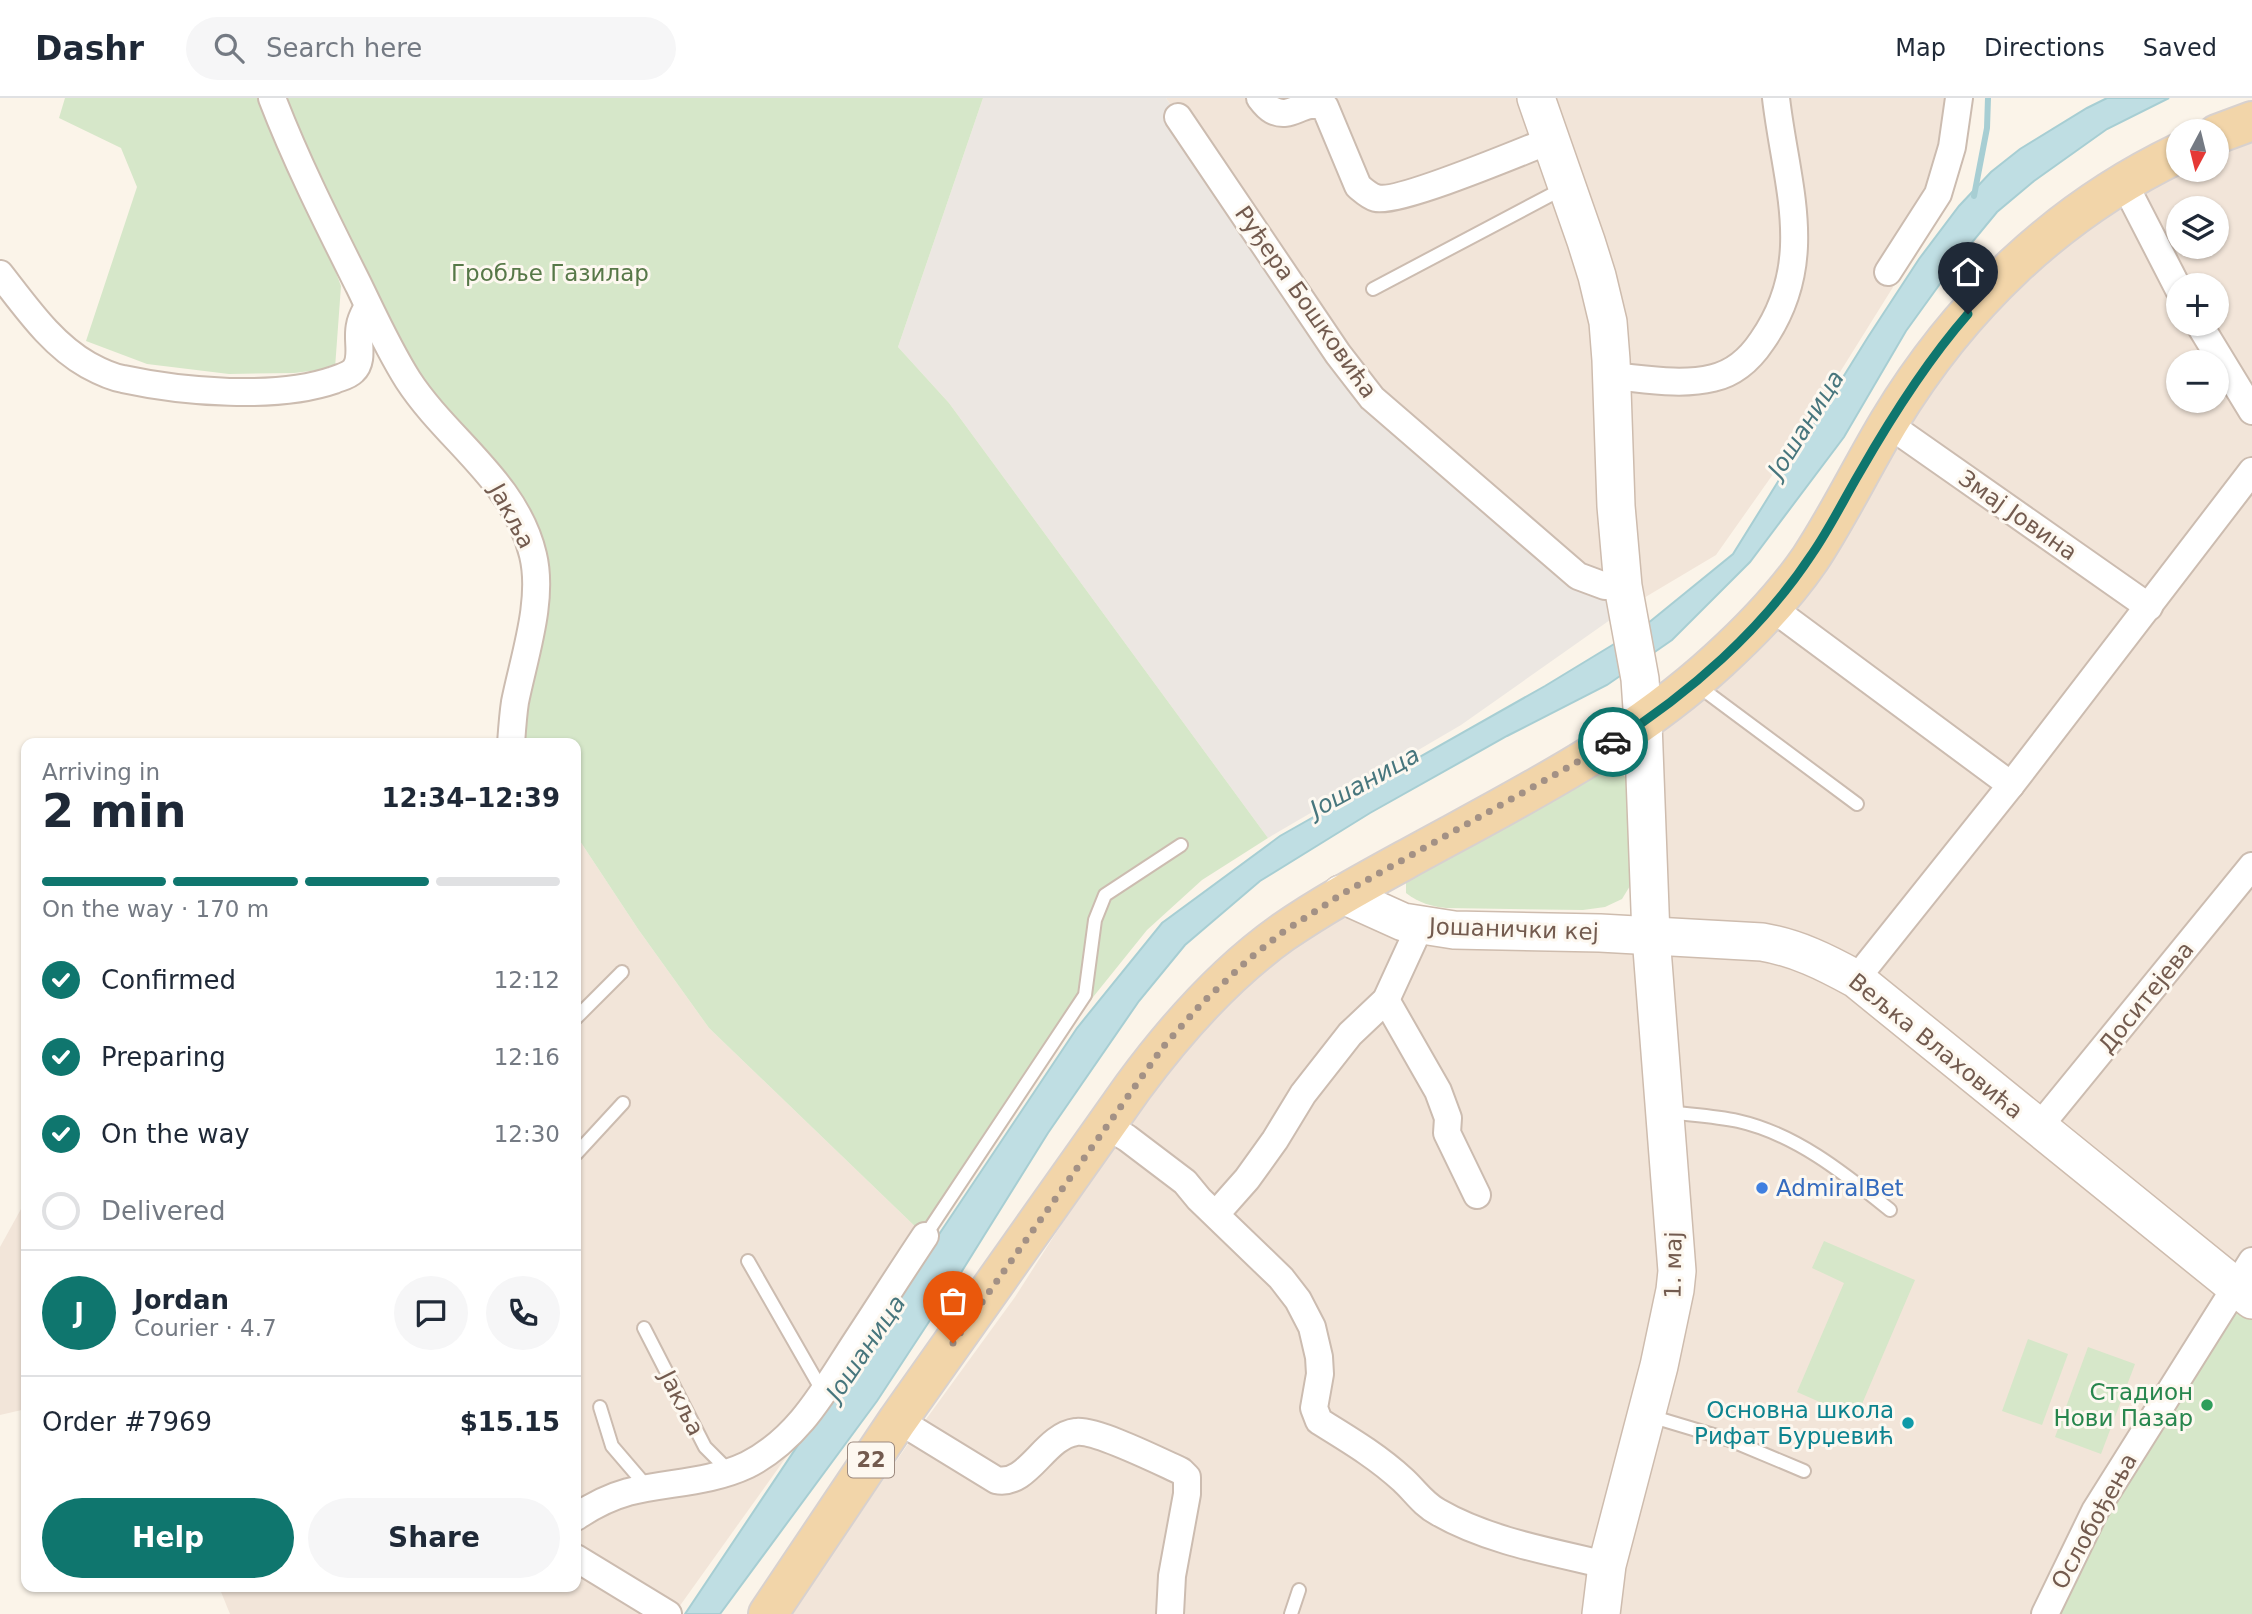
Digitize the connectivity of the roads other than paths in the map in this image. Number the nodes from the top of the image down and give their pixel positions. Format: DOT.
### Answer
graph roads {
  1 [pos="272,98"];
  2 [pos="1260,98"];
  3 [pos="1536,98"];
  4 [pos="1776,98"];
  5 [pos="1959,98"];
  6 [pos="1178,117"];
  7 [pos="2252,121"];
  8 [pos="2230,129"];
  9 [pos="1551,140"];
  10 [pos="2166,160"];
  11 [pos="2124,183"];
  12 [pos="1567,187"];
  13 [pos="1888,272"];
  14 [pos="2170,273"];
  15 [pos="0,274"];
  16 [pos="1373,289"];
  17 [pos="368,306"];
  18 [pos="2206,336"];
  19 [pos="1612,376"];
  20 [pos="2252,411"];
  21 [pos="1888,424"];
  22 [pos="2252,471"];
  23 [pos="1625,597"];
  24 [pos="2149,607"];
  25 [pos="1772,608"];
  26 [pos="1694,682"];
  27 [pos="1643,723"];
  28 [pos="512,738"];
  29 [pos="2011,785"];
  30 [pos="1857,804"];
  31 [pos="1181,845"];
  32 [pos="2252,866"];
  33 [pos="1342,894"];
  34 [pos="1420,926"];
  35 [pos="1651,936"];
  36 [pos="622,972"];
  37 [pos="1856,979"];
  38 [pos="1386,1000"];
  39 [pos="581,1013"];
  40 [pos="623,1103"];
  41 [pos="1665,1112"];
  42 [pos="1107,1126"];
  43 [pos="2038,1128"];
  44 [pos="581,1149"];
  45 [pos="1477,1195"];
  46 [pos="1890,1210"];
  47 [pos="1216,1214"];
  48 [pos="925,1236"];
  49 [pos="748,1261"];
  50 [pos="2247,1283"];
  51 [pos="644,1328"];
  52 [pos="823,1392"];
  53 [pos="600,1407"];
  54 [pos="1647,1415"];
  55 [pos="898,1420"];
  56 [pos="729,1471"];
  57 [pos="1804,1471"];
  58 [pos="648,1489"];
  59 [pos="581,1514"];
  60 [pos="581,1561"];
  61 [pos="1607,1565"];
  62 [pos="1299,1590"];
  63 [pos="668,1614"];
  64 [pos="768,1614"];
  65 [pos="1170,1614"];
  66 [pos="1291,1614"];
  67 [pos="1601,1614"];
  68 [pos="2045,1614"];
  1 -- 17 [label="street, Јакља"];
  2 -- 9 [label="street"];
  3 -- 9 [label="street"];
  4 -- 19 [label="street"];
  5 -- 13 [label="street"];
  6 -- 23 [label="street, Руђера Бошковића"];
  7 -- 8 [label="main road"];
  9 -- 12 [label="street"];
  10 -- 11 [label="main road, 22"];
  11 -- 14 [label="street"];
  11 -- 21 [label="main road, 22"];
  12 -- 16 [label="lane"];
  12 -- 19 [label="street"];
  15 -- 17 [label="street"];
  17 -- 28 [label="street, Јакља"];
  18 -- 20 [label="street"];
  19 -- 23 [label="street"];
  21 -- 24 [label="street, Змај Јовина"];
  21 -- 25 [label="main road, 22"];
  22 -- 24 [label="street"];
  23 -- 27 [label="street"];
  24 -- 29 [label="street"];
  25 -- 26 [label="main road, 22"];
  25 -- 29 [label="street"];
  26 -- 27 [label="main road, 22"];
  26 -- 30 [label="lane"];
  27 -- 33 [label="main road, 22"];
  27 -- 35 [label="street"];
  29 -- 37 [label="street"];
  31 -- 48 [label="lane"];
  32 -- 43 [label="street, Доситејева"];
  33 -- 34 [label="street, Јошанички кеј"];
  33 -- 42 [label="main road, 22"];
  34 -- 35 [label="street, Јошанички кеј"];
  34 -- 38 [label="street"];
  35 -- 37 [label="street, Вељка Влаховића"];
  35 -- 41 [label="street, 1. мај"];
  36 -- 39 [label="lane"];
  37 -- 43 [label="street, Вељка Влаховића"];
  38 -- 45 [label="street"];
  38 -- 47 [label="street"];
  40 -- 44 [label="lane"];
  41 -- 46 [label="lane"];
  41 -- 54 [label="street, 1. мај"];
  42 -- 47 [label="street"];
  42 -- 55 [label="main road, 22"];
  43 -- 50 [label="street, Вељка Влаховића"];
  47 -- 61 [label="street"];
  48 -- 52 [label="street"];
  49 -- 52 [label="lane"];
  50 -- 68 [label="street, Ослобођења"];
  51 -- 56 [label="lane, Јакља"];
  52 -- 56 [label="street"];
  53 -- 58 [label="lane"];
  54 -- 57 [label="lane"];
  54 -- 61 [label="street, 1. мај"];
  55 -- 64 [label="main road, 22"];
  55 -- 65 [label="street"];
  56 -- 58 [label="street"];
  58 -- 59 [label="street"];
  60 -- 63 [label="street"];
  61 -- 67 [label="street, 1. мај"];
  62 -- 66 [label="lane"];
}
